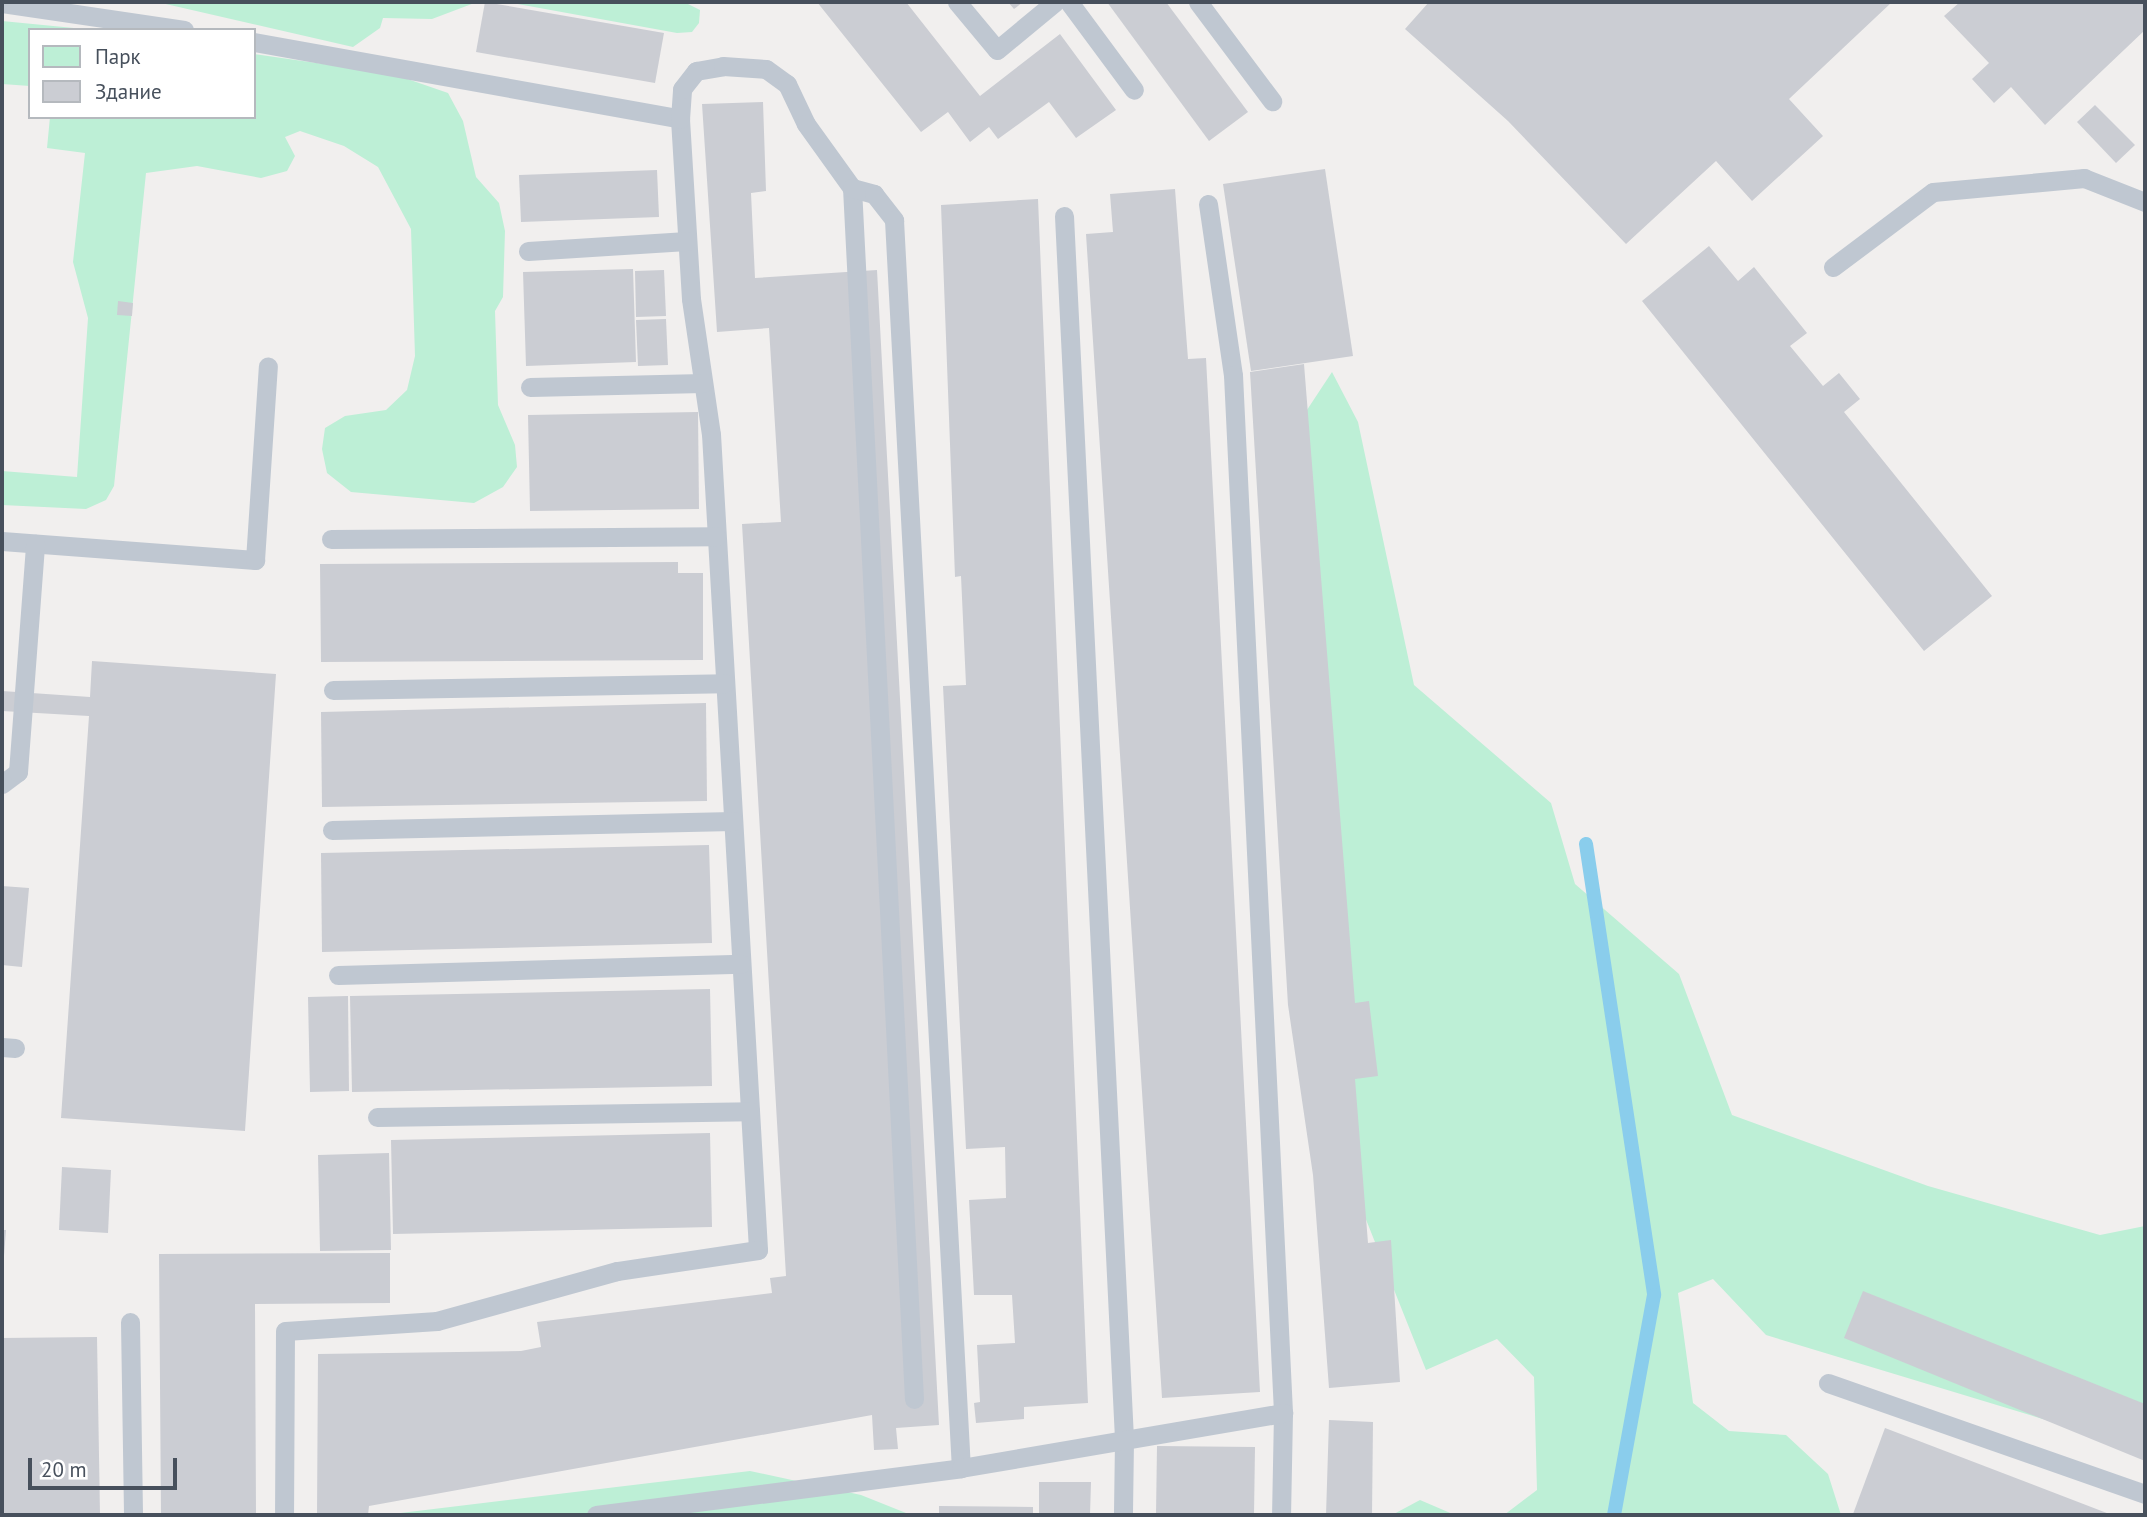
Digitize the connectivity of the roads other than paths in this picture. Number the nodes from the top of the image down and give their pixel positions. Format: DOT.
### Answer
graph roads {
  1 [pos="957,2"];
  2 [pos="1055,2"];
  3 [pos="1069,2"];
  4 [pos="1198,2"];
  5 [pos="2,3"];
  6 [pos="171,28"];
  7 [pos="256,42"];
  8 [pos="1134,90"];
  9 [pos="1272,101"];
  10 [pos="680,119"];
  11 [pos="852,188"];
  12 [pos="2145,202"];
  13 [pos="1208,204"];
  14 [pos="1064,216"];
  15 [pos="687,241"];
  16 [pos="528,251"];
  17 [pos="1833,267"];
  18 [pos="268,366"];
  19 [pos="703,383"];
  20 [pos="530,387"];
  21 [pos="716,536"];
  22 [pos="331,539"];
  23 [pos="2,541"];
  24 [pos="35,544"];
  25 [pos="725,683"];
  26 [pos="333,690"];
  27 [pos="2,784"];
  28 [pos="733,821"];
  29 [pos="332,830"];
  30 [pos="741,964"];
  31 [pos="338,975"];
  32 [pos="750,1111"];
  33 [pos="377,1117"];
  34 [pos="131,1322"];
  35 [pos="1828,1383"];
  36 [pos="914,1399"];
  37 [pos="1283,1413"];
  38 [pos="1124,1440"];
  39 [pos="961,1468"];
  40 [pos="2145,1494"];
  41 [pos="133,1515"];
  42 [pos="285,1515"];
  43 [pos="596,1515"];
  44 [pos="1123,1515"];
  45 [pos="1281,1515"];
  1 -- 2 [label="lane"];
  3 -- 8 [label="lane"];
  4 -- 9 [label="lane"];
  5 -- 6 [label="lane"];
  7 -- 10 [label="lane"];
  10 -- 11 [label="lane"];
  10 -- 15 [label="lane"];
  11 -- 36 [label="lane"];
  11 -- 39 [label="lane"];
  12 -- 17 [label="lane"];
  13 -- 37 [label="lane"];
  14 -- 38 [label="lane"];
  15 -- 16 [label="lane"];
  15 -- 19 [label="lane"];
  18 -- 24 [label="lane"];
  19 -- 20 [label="lane"];
  19 -- 21 [label="lane"];
  21 -- 22 [label="lane"];
  21 -- 25 [label="lane"];
  23 -- 24 [label="lane"];
  24 -- 27 [label="lane"];
  25 -- 26 [label="lane"];
  25 -- 28 [label="lane"];
  28 -- 29 [label="lane"];
  28 -- 30 [label="lane"];
  30 -- 31 [label="lane"];
  30 -- 32 [label="lane"];
  32 -- 33 [label="lane"];
  32 -- 42 [label="lane"];
  34 -- 41 [label="lane"];
  35 -- 40 [label="lane"];
  37 -- 38 [label="lane"];
  37 -- 45 [label="lane"];
  38 -- 39 [label="lane"];
  38 -- 44 [label="lane"];
  39 -- 43 [label="lane"];
}
